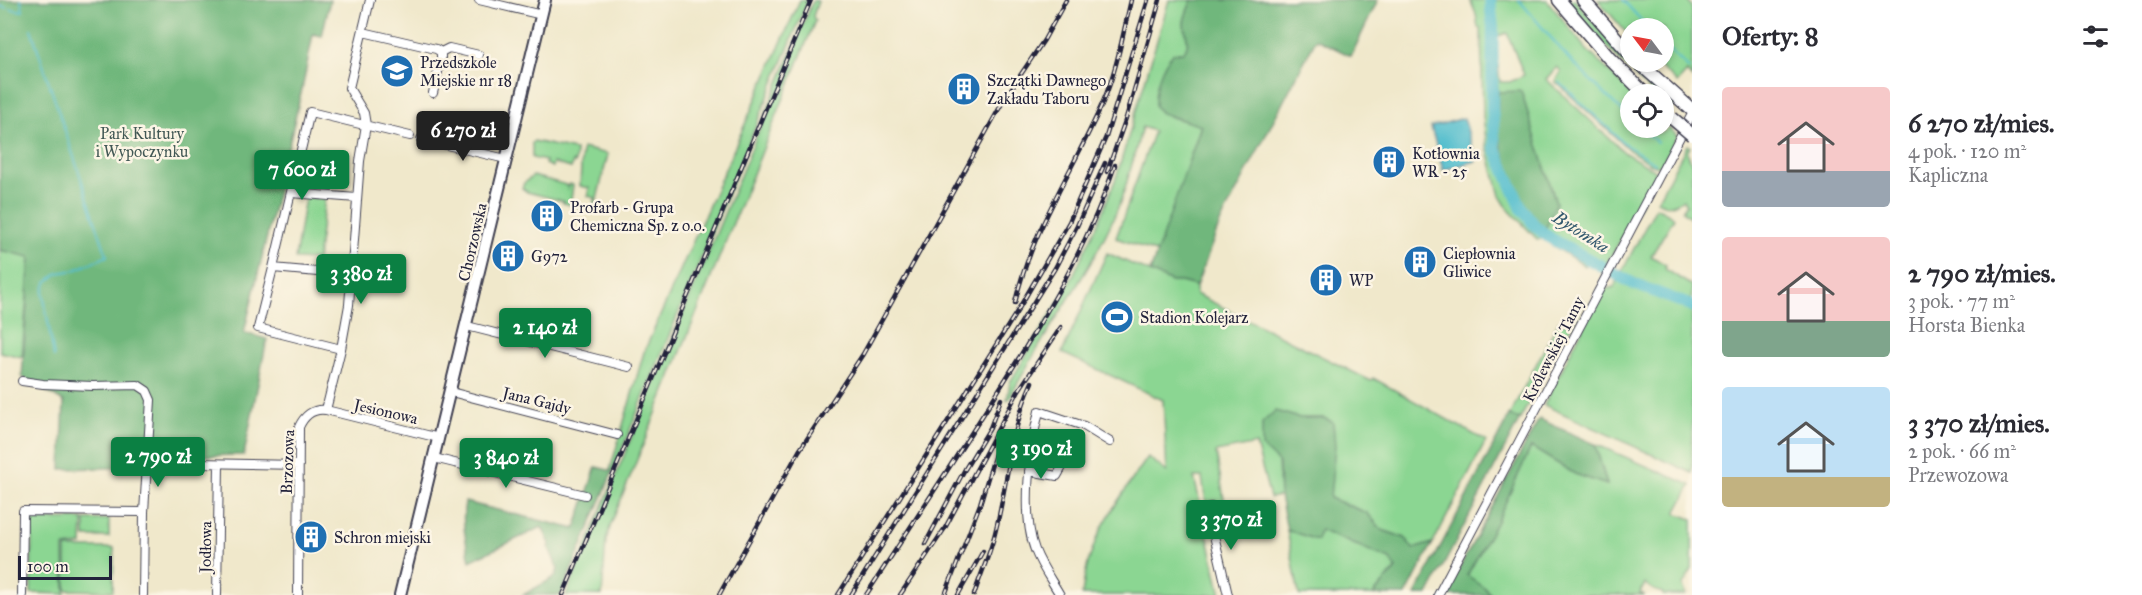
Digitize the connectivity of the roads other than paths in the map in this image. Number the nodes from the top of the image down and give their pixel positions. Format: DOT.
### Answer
graph roads {
  1 [pos="370,0"];
  2 [pos="479,0"];
  3 [pos="545,0"];
  4 [pos="1559,0"];
  5 [pos="1583,0"];
  6 [pos="501,3"];
  7 [pos="542,15"];
  8 [pos="363,32"];
  9 [pos="1620,43"];
  10 [pos="441,52"];
  11 [pos="480,55"];
  12 [pos="1649,72"];
  13 [pos="1636,84"];
  14 [pos="433,93"];
  15 [pos="1692,110"];
  16 [pos="1692,114"];
  17 [pos="1674,119"];
  18 [pos="366,125"];
  19 [pos="1692,135"];
  20 [pos="410,136"];
  21 [pos="421,139"];
  22 [pos="506,159"];
  23 [pos="291,193"];
  24 [pos="357,198"];
  25 [pos="273,268"];
  26 [pos="351,275"];
  27 [pos="467,326"];
  28 [pos="341,349"];
  29 [pos="629,367"];
  30 [pos="22,381"];
  31 [pos="451,392"];
  32 [pos="326,410"];
  33 [pos="617,435"];
  34 [pos="440,438"];
  35 [pos="1034,438"];
  36 [pos="1110,442"];
  37 [pos="434,458"];
  38 [pos="147,462"];
  39 [pos="219,464"];
  40 [pos="299,465"];
  41 [pos="1029,471"];
  42 [pos="585,495"];
  43 [pos="1211,507"];
  44 [pos="144,512"];
  45 [pos="22,595"];
  46 [pos="143,595"];
  47 [pos="217,595"];
  48 [pos="298,595"];
  49 [pos="400,595"];
  50 [pos="1060,595"];
  51 [pos="1228,595"];
  52 [pos="1438,595"];
  1 -- 8 [label="street"];
  2 -- 6 [label="street"];
  3 -- 7 [label="main road, Chorzowska"];
  4 -- 13 [label="highway"];
  5 -- 9 [label="highway"];
  6 -- 7 [label="street"];
  7 -- 22 [label="main road, Chorzowska"];
  8 -- 10 [label="street"];
  8 -- 18 [label="street"];
  10 -- 11 [label="street"];
  10 -- 14 [label="street"];
  12 -- 15 [label="highway"];
  16 -- 52 [label="street, Królewskiej Tamy"];
  17 -- 19 [label="highway, bridge"];
  18 -- 20 [label="street"];
  18 -- 23 [label="street"];
  18 -- 24 [label="street"];
  21 -- 22 [label="street"];
  22 -- 27 [label="main road, Chorzowska"];
  23 -- 24 [label="street"];
  23 -- 25 [label="street"];
  24 -- 26 [label="street"];
  25 -- 26 [label="street"];
  25 -- 28 [label="street"];
  26 -- 28 [label="street"];
  27 -- 29 [label="street"];
  27 -- 31 [label="main road, Chorzowska"];
  28 -- 32 [label="street"];
  30 -- 38 [label="street"];
  31 -- 33 [label="street, Jana Gajdy"];
  31 -- 34 [label="main road, Chorzowska"];
  32 -- 34 [label="street, Jesionowa"];
  32 -- 40 [label="street, Brzozowa"];
  34 -- 37 [label="main road, Chorzowska"];
  35 -- 36 [label="street"];
  35 -- 41 [label="street"];
  35 -- 41 [label="street"];
  37 -- 42 [label="street"];
  37 -- 49 [label="main road, Chorzowska"];
  38 -- 39 [label="street"];
  38 -- 44 [label="street"];
  39 -- 40 [label="street"];
  39 -- 47 [label="street, Jodłowa"];
  40 -- 48 [label="street, Brzozowa"];
  41 -- 50 [label="street"];
  43 -- 51 [label="street"];
  44 -- 45 [label="street"];
  44 -- 46 [label="street"];
}
